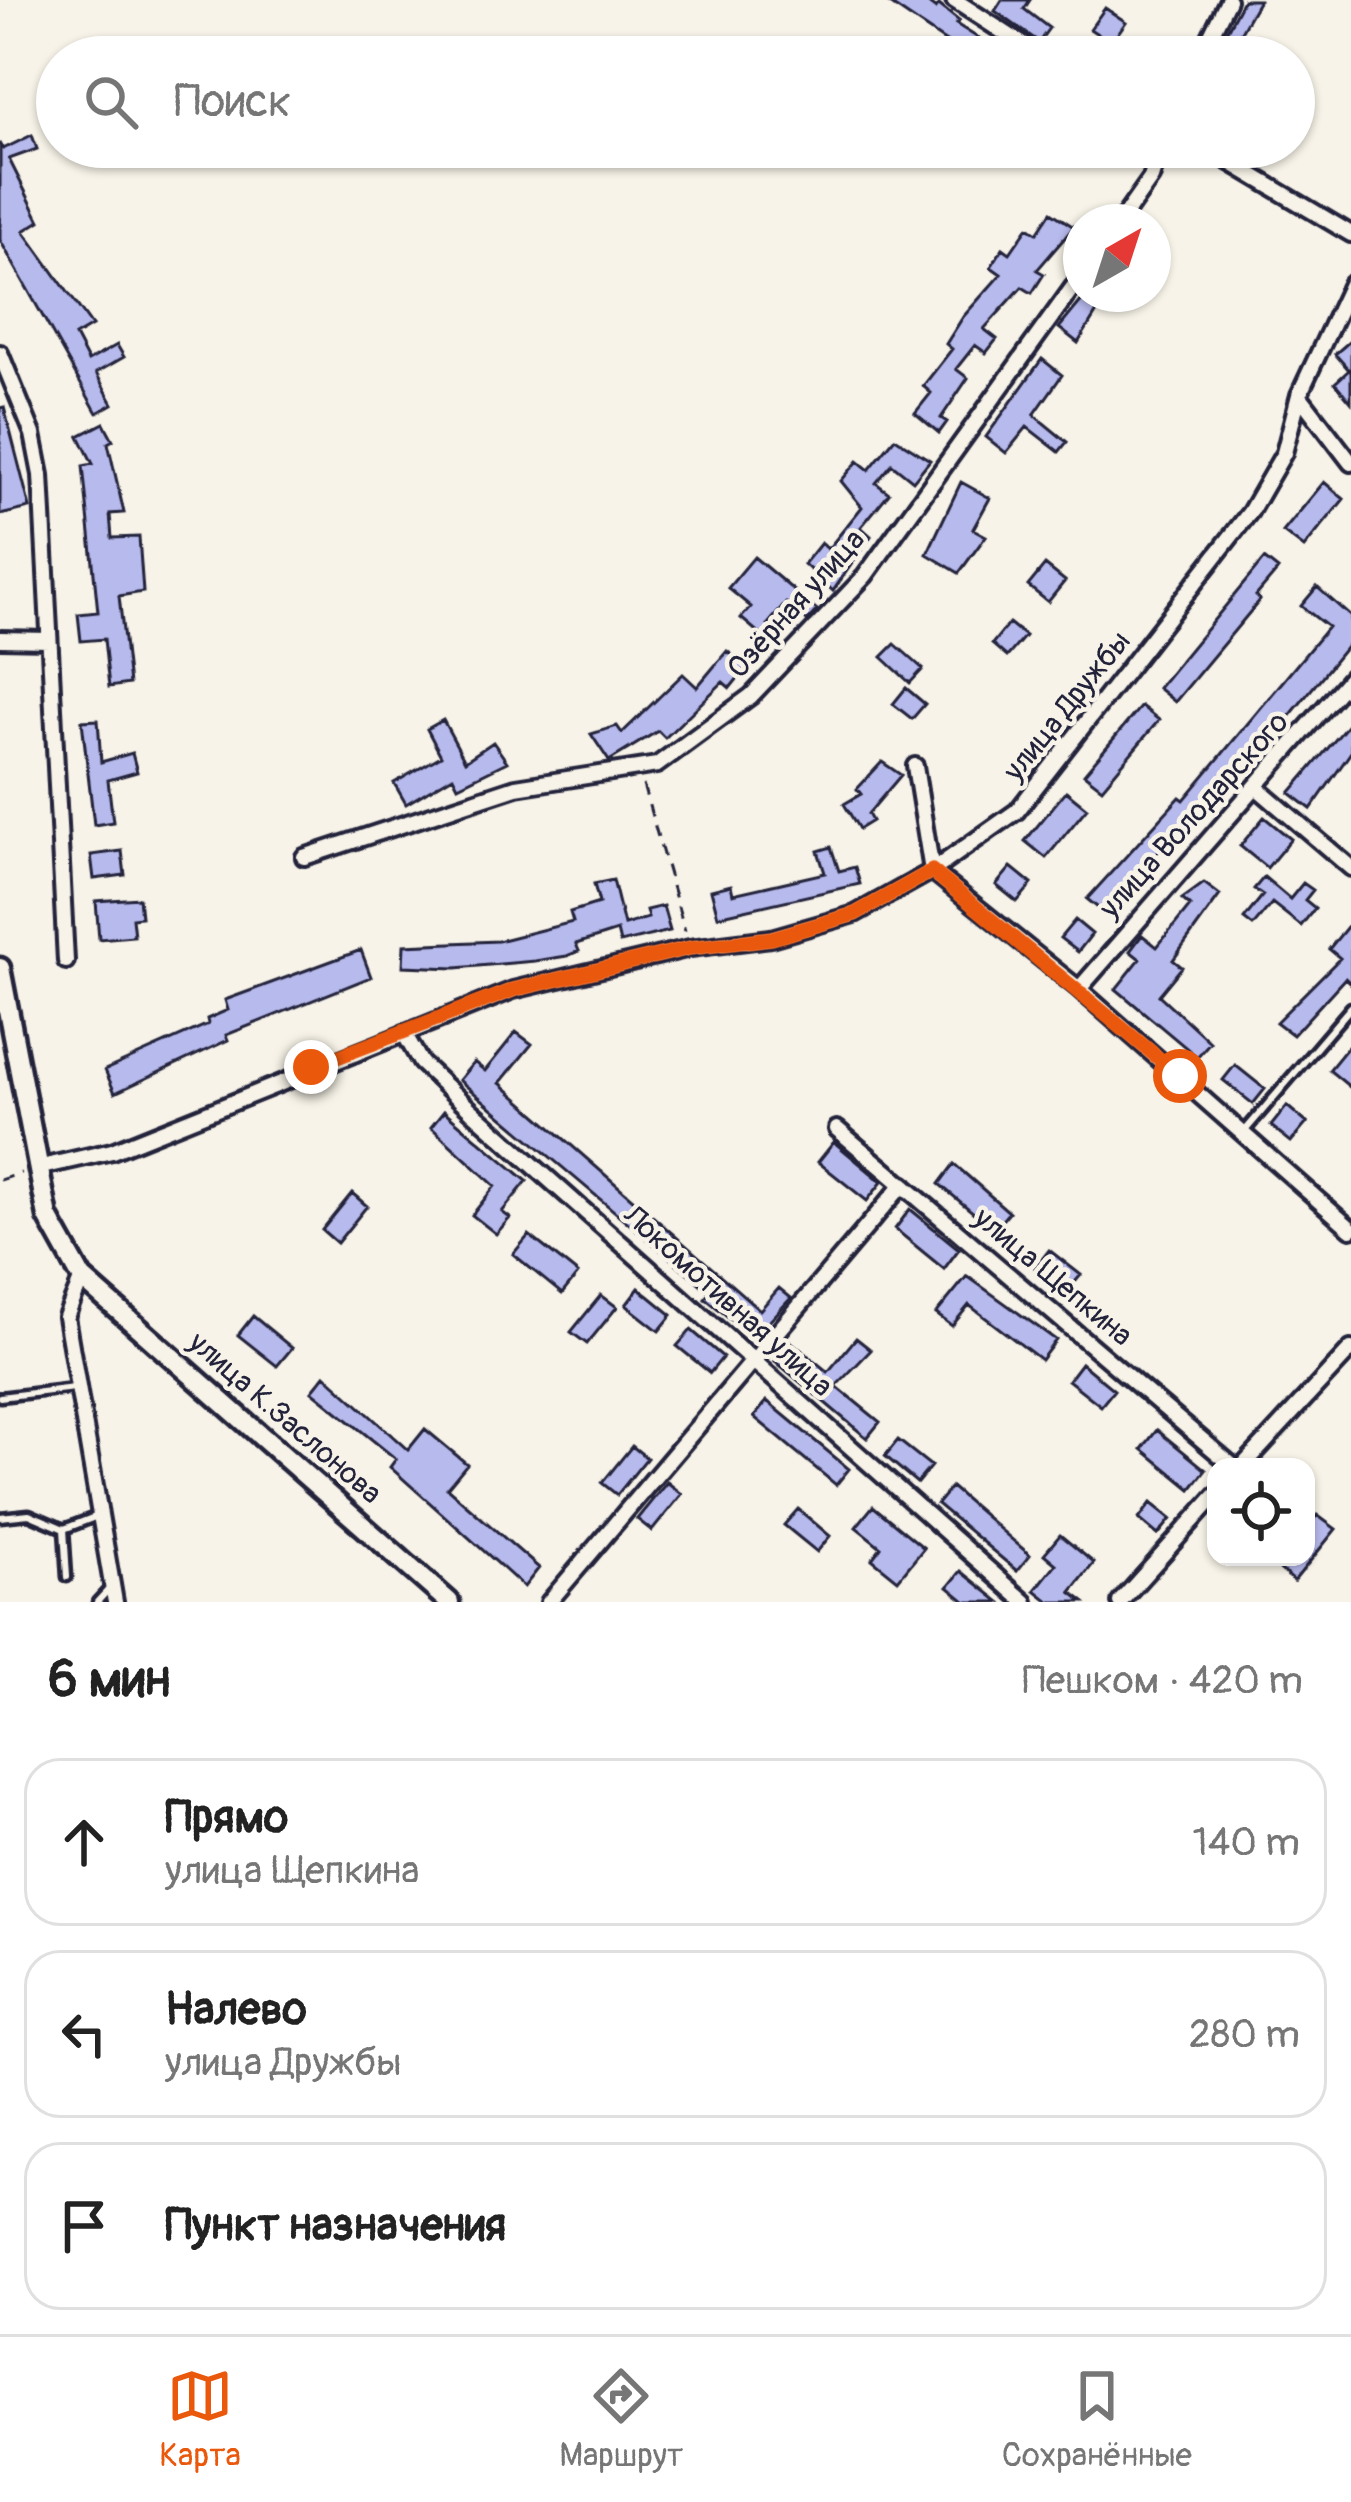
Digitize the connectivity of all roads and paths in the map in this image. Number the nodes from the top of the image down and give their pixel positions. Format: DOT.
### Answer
graph roads {
  1 [pos="954,0"];
  2 [pos="1228,0"];
  3 [pos="1010,36"];
  4 [pos="1210,36"];
  5 [pos="1154,168"];
  6 [pos="1240,168"];
  7 [pos="1133,204"];
  8 [pos="1351,234"];
  9 [pos="1351,284"];
  10 [pos="1063,301"];
  11 [pos="0,353"];
  12 [pos="1299,395"];
  13 [pos="1351,464"];
  14 [pos="0,640"];
  15 [pos="50,640"];
  16 [pos="1351,677"];
  17 [pos="915,766"];
  18 [pos="639,771"];
  19 [pos="1256,788"];
  20 [pos="304,857"];
  21 [pos="1351,868"];
  22 [pos="932,871"];
  23 [pos="690,948"];
  24 [pos="65,961"];
  25 [pos="0,968"];
  26 [pos="1079,989"];
  27 [pos="1351,1007"];
  28 [pos="404,1033"];
  29 [pos="837,1129"];
  30 [pos="1244,1133"];
  31 [pos="37,1168"];
  32 [pos="0,1180"];
  33 [pos="903,1184"];
  34 [pos="1351,1229"];
  35 [pos="82,1278"];
  36 [pos="1351,1349"];
  37 [pos="752,1358"];
  38 [pos="80,1387"];
  39 [pos="0,1396"];
  40 [pos="1227,1458"];
  41 [pos="1247,1458"];
  42 [pos="1207,1506"];
  43 [pos="103,1514"];
  44 [pos="0,1516"];
  45 [pos="64,1529"];
  46 [pos="67,1576"];
  47 [pos="113,1585"];
  48 [pos="97,1602"];
  49 [pos="115,1602"];
  50 [pos="449,1602"];
  51 [pos="549,1602"];
  52 [pos="1025,1602"];
  53 [pos="1120,1602"];
  1 -- 3 [label="street"];
  2 -- 4 [label="street"];
  5 -- 7 [label="street"];
  6 -- 8 [label="street"];
  9 -- 12 [label="street, улица Дружбы"];
  10 -- 18 [label="street, Озёрная улица"];
  11 -- 15 [label="street"];
  12 -- 13 [label="street"];
  12 -- 22 [label="street, улица Дружбы"];
  14 -- 15 [label="street"];
  15 -- 24 [label="street"];
  16 -- 19 [label="street, улица Володарского"];
  17 -- 22 [label="street"];
  18 -- 20 [label="street, Озёрная улица"];
  18 -- 23 [label="path"];
  19 -- 21 [label="street"];
  19 -- 26 [label="street, улица Володарского"];
  22 -- 23 [label="street, улица Дружбы"];
  22 -- 26 [label="street"];
  23 -- 28 [label="street, улица Дружбы"];
  25 -- 31 [label="street, улица К.Заслонова"];
  26 -- 30 [label="street"];
  27 -- 30 [label="lane"];
  28 -- 31 [label="street, улица Дружбы"];
  28 -- 37 [label="street, Локомотивная улица"];
  29 -- 33 [label="street, улица Щепкина"];
  30 -- 34 [label="street"];
  31 -- 32 [label="path"];
  31 -- 35 [label="street, улица К.Заслонова"];
  33 -- 37 [label="street"];
  33 -- 40 [label="street, улица Щепкина"];
  35 -- 38 [label="street"];
  35 -- 50 [label="street, улица К.Заслонова"];
  36 -- 41 [label="street"];
  37 -- 51 [label="street"];
  37 -- 52 [label="street, Локомотивная улица"];
  38 -- 39 [label="lane"];
  38 -- 43 [label="street"];
  42 -- 53 [label="street"];
  43 -- 45 [label="lane"];
  43 -- 47 [label="street"];
  44 -- 45 [label="lane"];
  45 -- 46 [label="lane"];
  47 -- 48 [label="lane"];
  47 -- 49 [label="street"];
}
